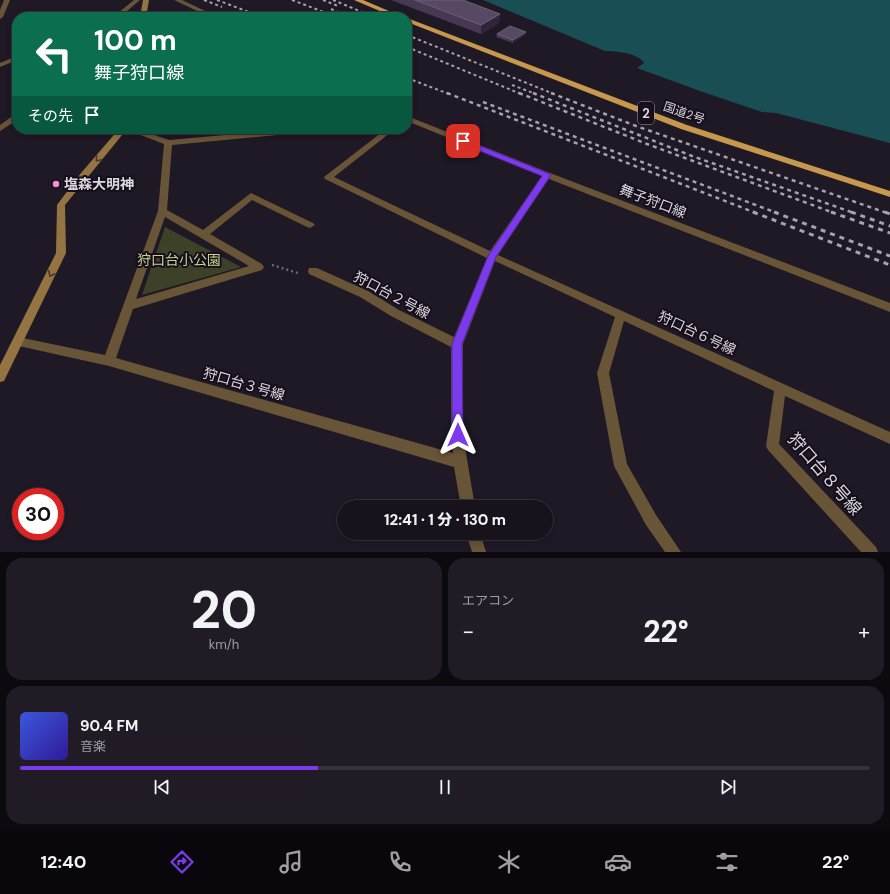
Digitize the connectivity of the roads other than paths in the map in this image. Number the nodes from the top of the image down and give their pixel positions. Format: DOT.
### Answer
graph roads {
  1 [pos="6,0"];
  2 [pos="137,0"];
  3 [pos="146,0"];
  4 [pos="177,0"];
  5 [pos="357,0"];
  6 [pos="122,12"];
  7 [pos="143,12"];
  8 [pos="204,12"];
  9 [pos="387,12"];
  10 [pos="0,17"];
  11 [pos="412,22"];
  12 [pos="12,60"];
  13 [pos="0,64"];
  14 [pos="412,120"];
  15 [pos="12,121"];
  16 [pos="0,129"];
  17 [pos="119,134"];
  18 [pos="143,134"];
  19 [pos="266,134"];
  20 [pos="384,134"];
  21 [pos="168,143"];
  22 [pos="547,175"];
  23 [pos="890,194"];
  24 [pos="162,211"];
  25 [pos="310,225"];
  26 [pos="204,234"];
  27 [pos="492,256"];
  28 [pos="313,271"];
  29 [pos="129,306"];
  30 [pos="890,308"];
  31 [pos="621,314"];
  32 [pos="18,342"];
  33 [pos="457,344"];
  34 [pos="110,361"];
  35 [pos="0,377"];
  36 [pos="780,389"];
  37 [pos="890,438"];
  38 [pos="460,462"];
  39 [pos="467,500"];
  40 [pos="475,540"];
  41 [pos="479,552"];
  42 [pos="674,552"];
  43 [pos="871,552"];
  1 -- 10 [label="street"];
  2 -- 6 [label="street"];
  3 -- 7 [label="main road"];
  4 -- 8 [label="street"];
  5 -- 9 [label="highway"];
  11 -- 23 [label="highway, 国道2号 / 2"];
  12 -- 13 [label="street"];
  14 -- 22 [label="street, 舞子狩口線"];
  15 -- 16 [label="street"];
  17 -- 32 [label="main road, one-way"];
  18 -- 21 [label="street"];
  19 -- 21 [label="street"];
  20 -- 27 [label="street, 狩口台６号線"];
  21 -- 24 [label="street"];
  22 -- 27 [label="street"];
  22 -- 30 [label="street, 舞子狩口線"];
  24 -- 26 [label="street"];
  24 -- 29 [label="street"];
  25 -- 26 [label="street"];
  26 -- 29 [label="street"];
  27 -- 31 [label="street, 狩口台６号線"];
  27 -- 33 [label="street"];
  28 -- 33 [label="street, 狩口台２号線"];
  29 -- 34 [label="street"];
  31 -- 36 [label="street, 狩口台６号線"];
  31 -- 42 [label="street"];
  32 -- 34 [label="street, 狩口台３号線"];
  32 -- 35 [label="main road"];
  33 -- 38 [label="street"];
  34 -- 38 [label="street, 狩口台３号線"];
  36 -- 37 [label="street, 狩口台６号線"];
  36 -- 43 [label="street, 狩口台８号線"];
  38 -- 39 [label="street"];
  40 -- 41 [label="street"];
}
